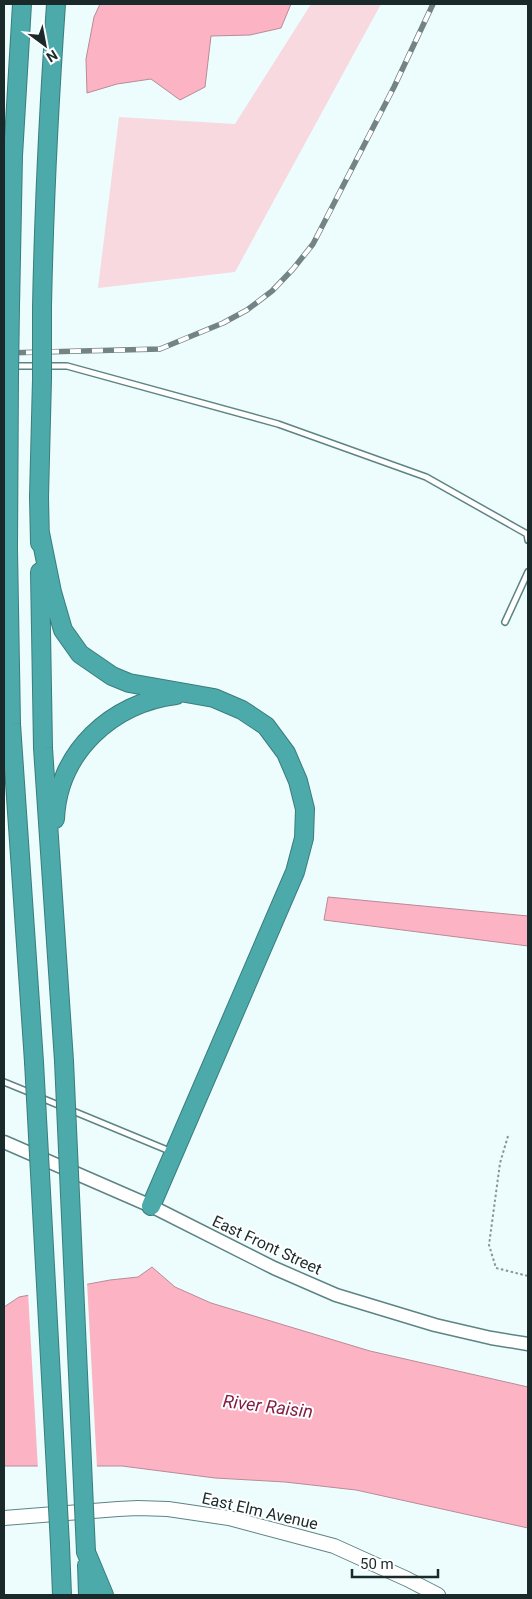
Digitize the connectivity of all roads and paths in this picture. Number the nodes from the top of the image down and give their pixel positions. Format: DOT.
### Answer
graph roads {
  1 [pos="22,4"];
  2 [pos="56,4"];
  3 [pos="7,370"];
  4 [pos="40,533"];
  5 [pos="528,540"];
  6 [pos="6,557"];
  7 [pos="528,572"];
  8 [pos="506,622"];
  9 [pos="188,693"];
  10 [pos="4,791"];
  11 [pos="21,876"];
  12 [pos="52,889"];
  13 [pos="4,1082"];
  14 [pos="508,1136"];
  15 [pos="4,1142"];
  16 [pos="174,1154"];
  17 [pos="151,1206"];
  18 [pos="528,1276"];
  19 [pos="528,1344"];
  20 [pos="4,1518"];
  21 [pos="86,1552"];
  22 [pos="60,1569"];
  23 [pos="53,1595"];
  24 [pos="62,1595"];
  25 [pos="88,1595"];
  26 [pos="104,1595"];
  27 [pos="438,1595"];
  1 -- 3 [label="highway, bridge"];
  2 -- 4 [label="highway, bridge"];
  3 -- 5 [label="lane"];
  3 -- 6 [label="highway"];
  4 -- 9 [label="highway"];
  4 -- 12 [label="highway"];
  6 -- 11 [label="highway"];
  7 -- 8 [label="lane"];
  9 -- 12 [label="highway"];
  9 -- 16 [label="highway"];
  10 -- 11 [label="highway"];
  11 -- 22 [label="highway, bridge"];
  12 -- 21 [label="highway, bridge"];
  13 -- 16 [label="lane"];
  14 -- 18 [label="path"];
  15 -- 17 [label="street, East Front Street"];
  16 -- 17 [label="highway"];
  17 -- 19 [label="street, East Front Street"];
  20 -- 27 [label="main road, East Elm Avenue"];
  21 -- 25 [label="highway"];
  21 -- 26 [label="highway"];
  22 -- 23 [label="highway"];
  22 -- 24 [label="highway"];
}
